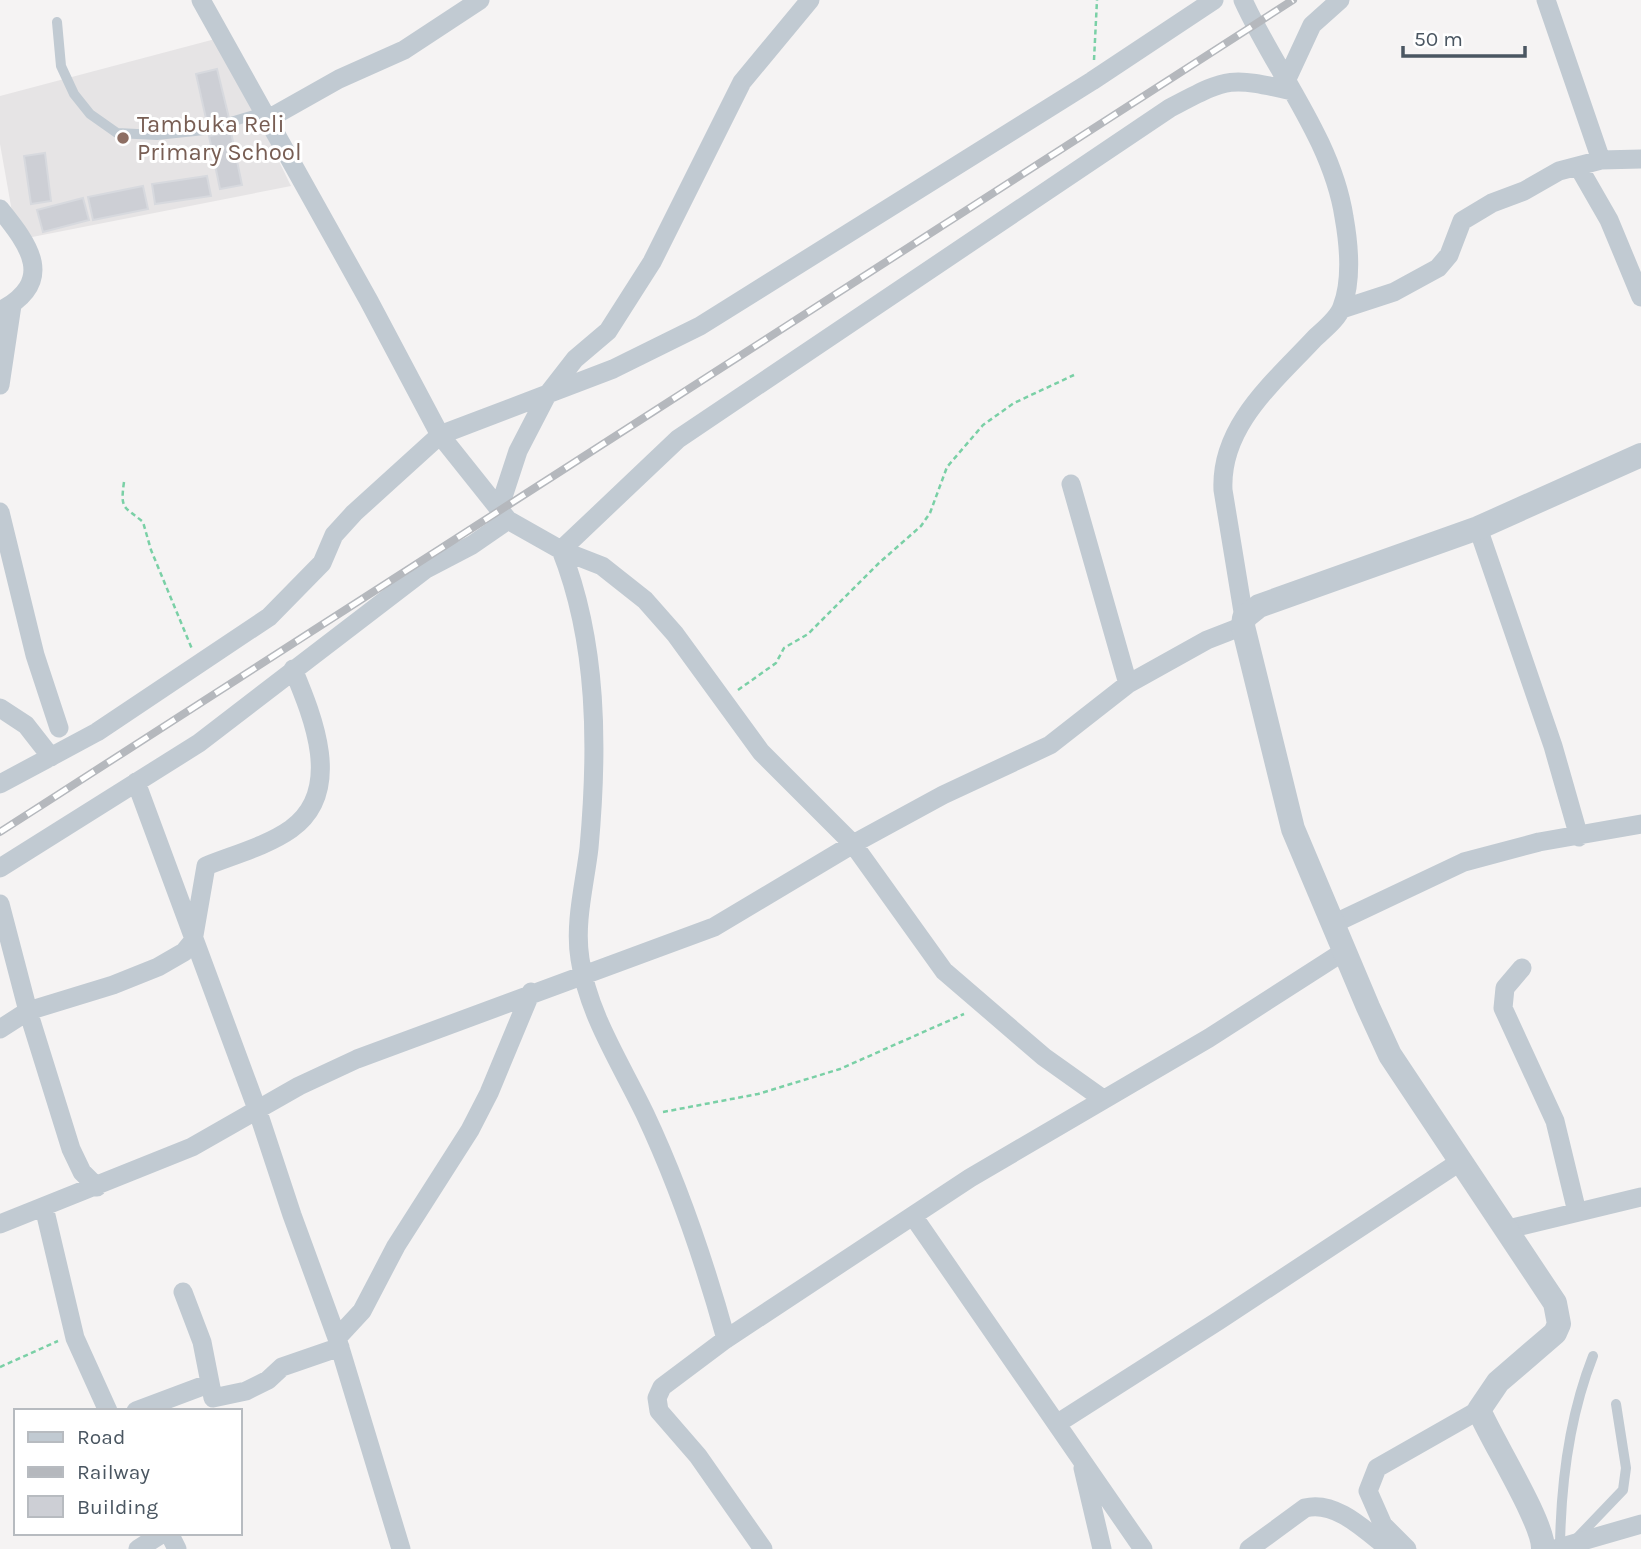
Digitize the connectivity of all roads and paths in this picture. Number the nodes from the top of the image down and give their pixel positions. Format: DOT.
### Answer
graph roads {
  1 [pos="201,0"];
  2 [pos="480,0"];
  3 [pos="810,0"];
  4 [pos="1097,0"];
  5 [pos="1214,0"];
  6 [pos="1243,0"];
  7 [pos="1340,0"];
  8 [pos="1546,0"];
  9 [pos="57,22"];
  10 [pos="1093,81"];
  11 [pos="1289,86"];
  12 [pos="266,115"];
  13 [pos="1641,159"];
  14 [pos="1601,160"];
  15 [pos="1578,166"];
  16 [pos="0,209"];
  17 [pos="1641,297"];
  18 [pos="6,308"];
  19 [pos="1342,309"];
  20 [pos="1074,375"];
  21 [pos="0,384"];
  22 [pos="547,394"];
  23 [pos="440,435"];
  24 [pos="1641,455"];
  25 [pos="124,482"];
  26 [pos="1071,484"];
  27 [pos="0,512"];
  28 [pos="503,514"];
  29 [pos="1478,528"];
  30 [pos="561,550"];
  31 [pos="1243,622"];
  32 [pos="202,662"];
  33 [pos="293,669"];
  34 [pos="1128,684"];
  35 [pos="723,699"];
  36 [pos="0,708"];
  37 [pos="26,724"];
  38 [pos="59,728"];
  39 [pos="97,732"];
  40 [pos="51,757"];
  41 [pos="136,782"];
  42 [pos="0,784"];
  43 [pos="1641,824"];
  44 [pos="1579,837"];
  45 [pos="853,844"];
  46 [pos="0,868"];
  47 [pos="0,904"];
  48 [pos="1335,923"];
  49 [pos="192,941"];
  50 [pos="1346,950"];
  51 [pos="1522,968"];
  52 [pos="582,975"];
  53 [pos="531,992"];
  54 [pos="988,1009"];
  55 [pos="28,1011"];
  56 [pos="0,1029"];
  57 [pos="1103,1099"];
  58 [pos="257,1109"];
  59 [pos="646,1116"];
  60 [pos="1461,1161"];
  61 [pos="97,1187"];
  62 [pos="1641,1197"];
  63 [pos="44,1208"];
  64 [pos="1577,1212"];
  65 [pos="913,1216"];
  66 [pos="0,1224"];
  67 [pos="1508,1229"];
  68 [pos="183,1292"];
  69 [pos="75,1338"];
  70 [pos="726,1339"];
  71 [pos="338,1343"];
  72 [pos="1593,1356"];
  73 [pos="0,1367"];
  74 [pos="208,1384"];
  75 [pos="1616,1404"];
  76 [pos="107,1409"];
  77 [pos="141,1409"];
  78 [pos="1479,1409"];
  79 [pos="1058,1423"];
  80 [pos="1079,1453"];
  81 [pos="1641,1524"];
  82 [pos="160,1535"];
  83 [pos="1555,1548"];
  84 [pos="138,1549"];
  85 [pos="401,1549"];
  86 [pos="763,1549"];
  87 [pos="1102,1549"];
  88 [pos="1143,1549"];
  89 [pos="1249,1549"];
  90 [pos="1389,1549"];
  91 [pos="1407,1549"];
  1 -- 12 [label="street"];
  2 -- 12 [label="street"];
  3 -- 22 [label="street"];
  4 -- 10 [label="path"];
  5 -- 10 [label="street"];
  6 -- 11 [label="street"];
  7 -- 11 [label="street"];
  8 -- 14 [label="street"];
  9 -- 12 [label="lane"];
  10 -- 22 [label="street"];
  11 -- 19 [label="street"];
  11 -- 30 [label="street"];
  12 -- 23 [label="street"];
  13 -- 14 [label="street"];
  14 -- 15 [label="street"];
  15 -- 17 [label="street"];
  15 -- 19 [label="street"];
  16 -- 18 [label="street"];
  18 -- 21 [label="street"];
  19 -- 31 [label="street"];
  20 -- 35 [label="path"];
  22 -- 23 [label="street"];
  22 -- 28 [label="street"];
  23 -- 28 [label="street"];
  23 -- 32 [label="street"];
  24 -- 29 [label="street"];
  25 -- 32 [label="path"];
  26 -- 34 [label="street"];
  27 -- 38 [label="street"];
  28 -- 30 [label="street"];
  28 -- 33 [label="street"];
  29 -- 31 [label="street"];
  29 -- 44 [label="street"];
  30 -- 35 [label="street"];
  30 -- 52 [label="street"];
  31 -- 34 [label="street"];
  31 -- 48 [label="street"];
  32 -- 39 [label="street"];
  33 -- 41 [label="street"];
  33 -- 49 [label="street"];
  34 -- 45 [label="street"];
  35 -- 45 [label="street"];
  36 -- 37 [label="street"];
  37 -- 38 [label="street"];
  37 -- 40 [label="street"];
  38 -- 39 [label="street"];
  39 -- 40 [label="street"];
  40 -- 42 [label="street"];
  41 -- 46 [label="street"];
  41 -- 49 [label="street"];
  43 -- 44 [label="street"];
  44 -- 48 [label="street"];
  45 -- 52 [label="street"];
  45 -- 54 [label="street"];
  47 -- 55 [label="street"];
  48 -- 50 [label="street"];
  49 -- 55 [label="street"];
  49 -- 58 [label="street"];
  50 -- 57 [label="street"];
  50 -- 60 [label="street"];
  51 -- 64 [label="street"];
  52 -- 53 [label="street"];
  52 -- 59 [label="street"];
  53 -- 58 [label="street"];
  53 -- 71 [label="street"];
  54 -- 57 [label="street"];
  54 -- 59 [label="path"];
  55 -- 56 [label="street"];
  55 -- 61 [label="street"];
  57 -- 65 [label="street"];
  58 -- 61 [label="street"];
  58 -- 71 [label="street"];
  59 -- 70 [label="street"];
  60 -- 67 [label="street"];
  60 -- 79 [label="street"];
  61 -- 63 [label="street"];
  62 -- 64 [label="street"];
  63 -- 66 [label="street"];
  63 -- 69 [label="street"];
  64 -- 67 [label="street"];
  65 -- 70 [label="street"];
  65 -- 79 [label="street"];
  67 -- 78 [label="street"];
  68 -- 74 [label="street"];
  69 -- 73 [label="path"];
  69 -- 76 [label="street"];
  70 -- 86 [label="street"];
  71 -- 74 [label="street"];
  71 -- 85 [label="street"];
  72 -- 83 [label="lane"];
  74 -- 77 [label="street"];
  75 -- 83 [label="lane"];
  78 -- 83 [label="street"];
  78 -- 91 [label="street"];
  79 -- 80 [label="street"];
  80 -- 87 [label="street"];
  80 -- 88 [label="street"];
  81 -- 83 [label="street"];
  82 -- 84 [label="street"];
  89 -- 90 [label="street"];
}
